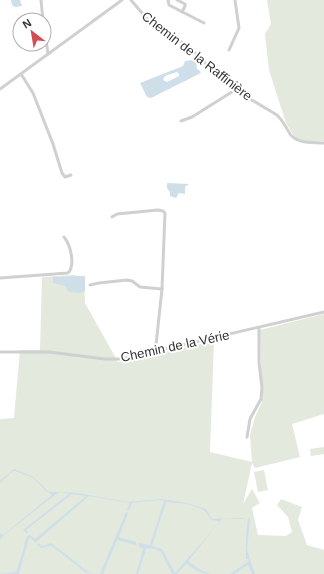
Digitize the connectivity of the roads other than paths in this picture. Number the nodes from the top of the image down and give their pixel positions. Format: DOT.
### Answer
graph roads {
  1 [pos="41,0"];
  2 [pos="122,0"];
  3 [pos="131,0"];
  4 [pos="168,0"];
  5 [pos="177,0"];
  6 [pos="235,0"];
  7 [pos="42,12"];
  8 [pos="182,12"];
  9 [pos="204,23"];
  10 [pos="229,50"];
  11 [pos="48,54"];
  12 [pos="21,74"];
  13 [pos="0,88"];
  14 [pos="235,90"];
  15 [pos="181,121"];
  16 [pos="324,143"];
  17 [pos="71,175"];
  18 [pos="112,217"];
  19 [pos="64,237"];
  20 [pos="0,278"];
  21 [pos="90,285"];
  22 [pos="162,289"];
  23 [pos="324,312"];
  24 [pos="258,328"];
  25 [pos="0,352"];
  26 [pos="156,352"];
  27 [pos="247,437"];
  1 -- 7 [label="street"];
  2 -- 11 [label="street"];
  3 -- 14 [label="street, Chemin de la Raffinière"];
  4 -- 8 [label="street"];
  5 -- 8 [label="street"];
  6 -- 10 [label="street"];
  8 -- 9 [label="street"];
  11 -- 12 [label="street"];
  12 -- 13 [label="street"];
  12 -- 17 [label="street"];
  14 -- 15 [label="street"];
  14 -- 16 [label="street, Chemin de la Raffinière"];
  18 -- 22 [label="street"];
  19 -- 20 [label="street"];
  21 -- 22 [label="street"];
  22 -- 26 [label="street"];
  23 -- 24 [label="street, Chemin de la Vérie"];
  24 -- 26 [label="street, Chemin de la Vérie"];
  24 -- 27 [label="street"];
  25 -- 26 [label="street, Chemin de la Vérie"];
}
